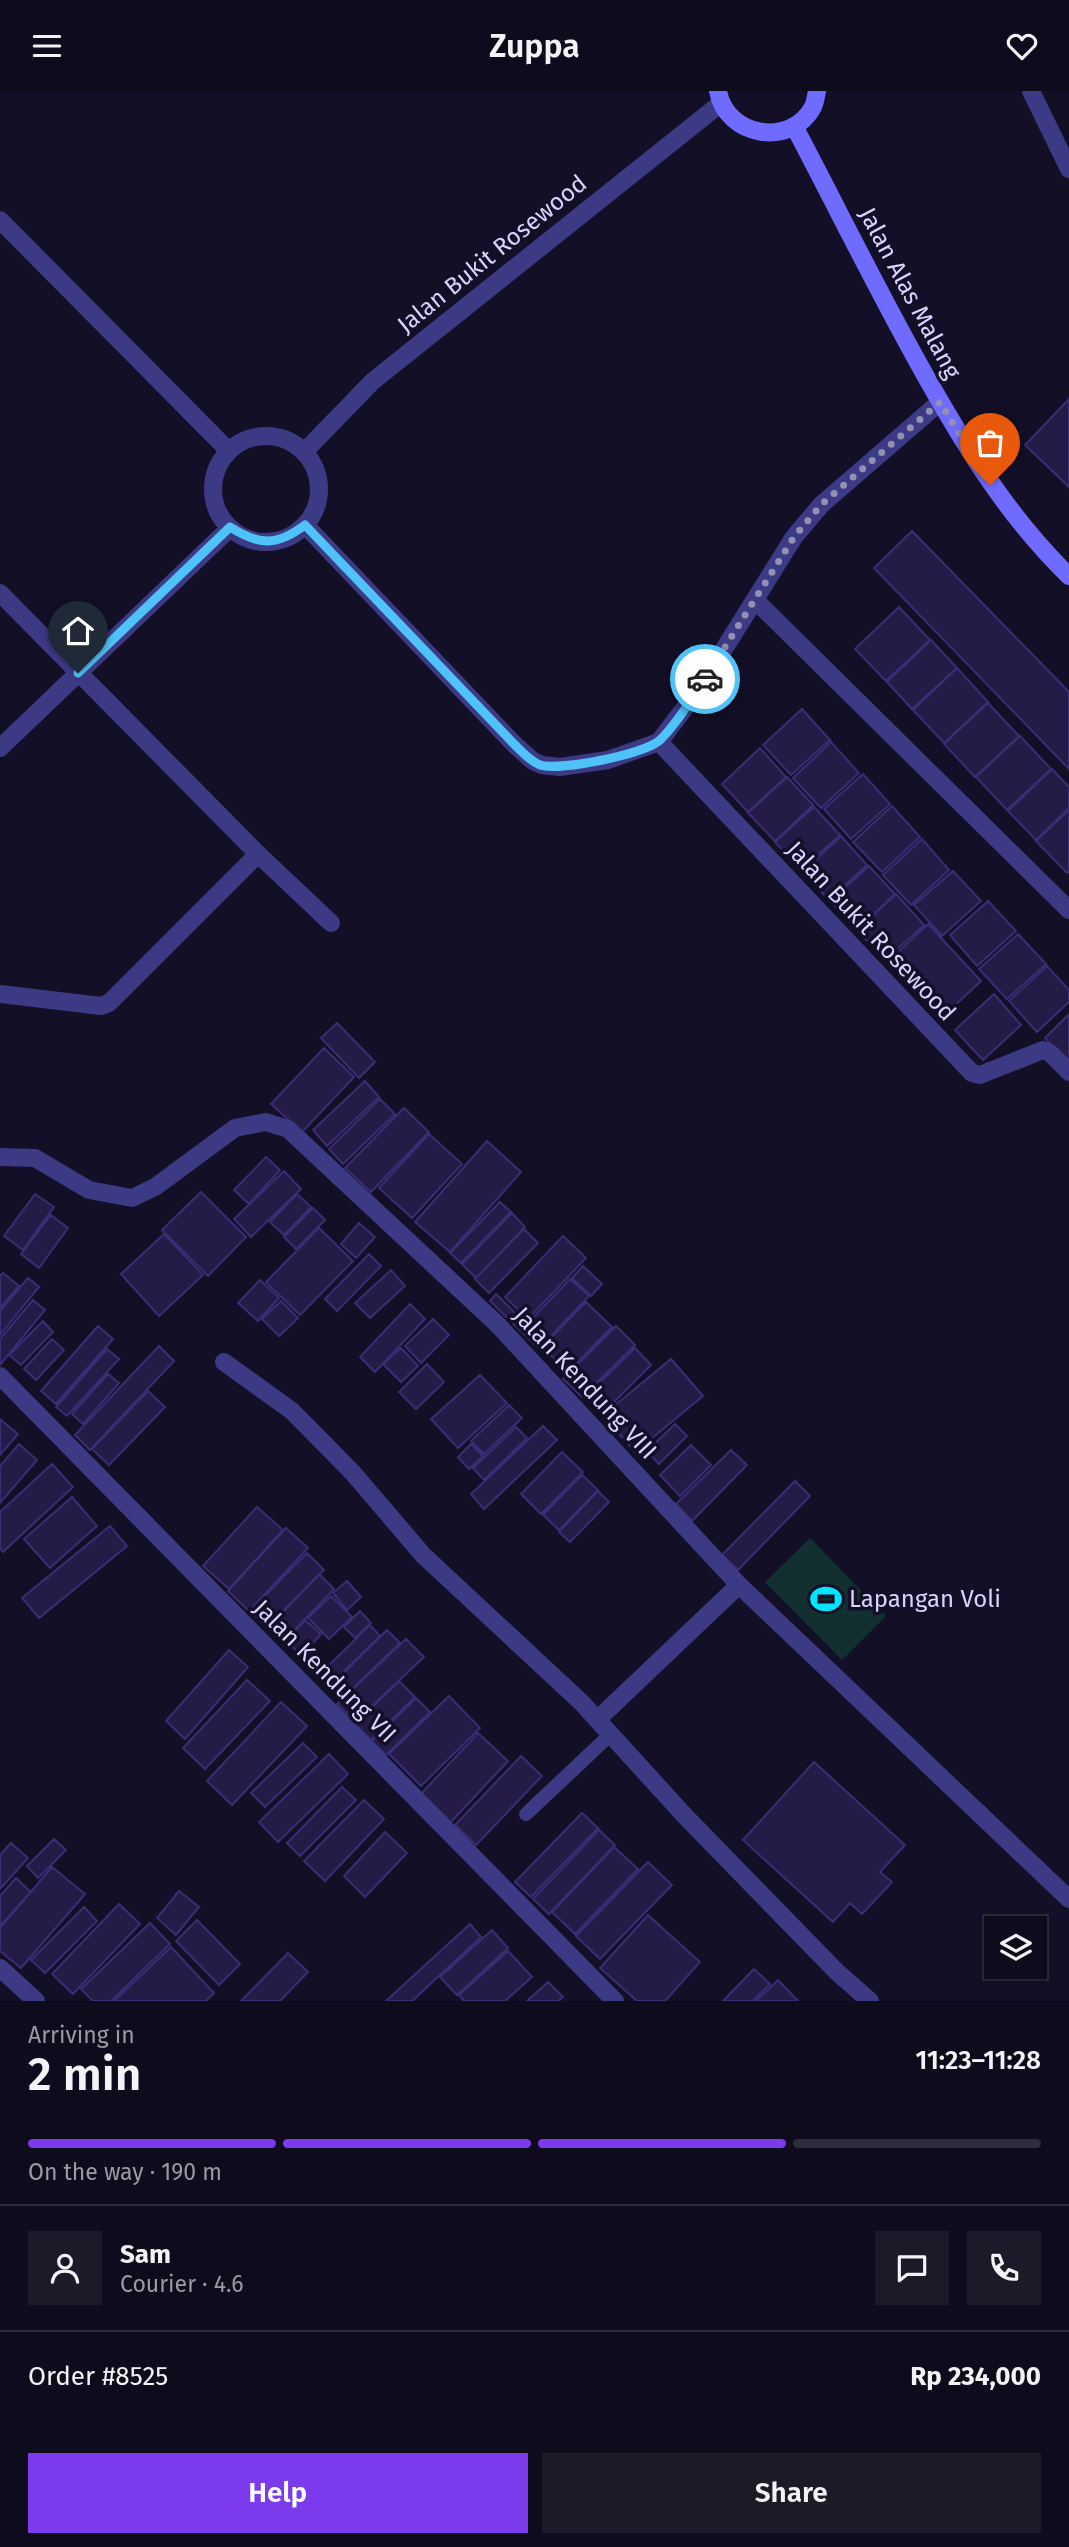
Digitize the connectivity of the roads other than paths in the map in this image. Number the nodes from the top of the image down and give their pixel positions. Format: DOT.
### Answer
graph roads {
  1 [pos="817,91"];
  2 [pos="1031,91"];
  3 [pos="719,97"];
  4 [pos="794,126"];
  5 [pos="1069,169"];
  6 [pos="0,220"];
  7 [pos="940,402"];
  8 [pos="229,451"];
  9 [pos="304,451"];
  10 [pos="305,525"];
  11 [pos="230,527"];
  12 [pos="1069,576"];
  13 [pos="0,593"];
  14 [pos="756,601"];
  15 [pos="78,673"];
  16 [pos="659,742"];
  17 [pos="0,748"];
  18 [pos="258,854"];
  19 [pos="1069,910"];
  20 [pos="331,923"];
  21 [pos="0,994"];
  22 [pos="1069,1072"];
  23 [pos="0,1157"];
  24 [pos="224,1362"];
  25 [pos="0,1376"];
  26 [pos="740,1585"];
  27 [pos="598,1719"];
  28 [pos="611,1734"];
  29 [pos="526,1814"];
  30 [pos="1069,1899"];
  31 [pos="0,1968"];
  32 [pos="36,2001"];
  33 [pos="615,2001"];
  34 [pos="870,2001"];
  1 -- 4 [label="main road"];
  2 -- 5 [label="street"];
  3 -- 4 [label="main road"];
  3 -- 9 [label="street, Jalan Bukit Rosewood"];
  4 -- 7 [label="main road, Jalan Alas Malang"];
  6 -- 8 [label="street"];
  7 -- 12 [label="main road, Jalan Alas Malang"];
  7 -- 14 [label="street"];
  8 -- 9 [label="street"];
  8 -- 11 [label="street"];
  9 -- 10 [label="street"];
  10 -- 11 [label="street"];
  10 -- 16 [label="street"];
  11 -- 15 [label="street"];
  13 -- 15 [label="street"];
  14 -- 16 [label="street"];
  14 -- 19 [label="street"];
  15 -- 17 [label="street"];
  15 -- 18 [label="street"];
  16 -- 22 [label="street, Jalan Bukit Rosewood"];
  18 -- 20 [label="street"];
  18 -- 21 [label="street"];
  23 -- 26 [label="street, Jalan Kendung VIII"];
  24 -- 27 [label="street"];
  25 -- 33 [label="street, Jalan Kendung VII"];
  26 -- 27 [label="street"];
  26 -- 30 [label="street, Jalan Kendung VIII"];
  27 -- 28 [label="street"];
  28 -- 29 [label="lane"];
  28 -- 34 [label="street"];
  31 -- 32 [label="street"];
}
